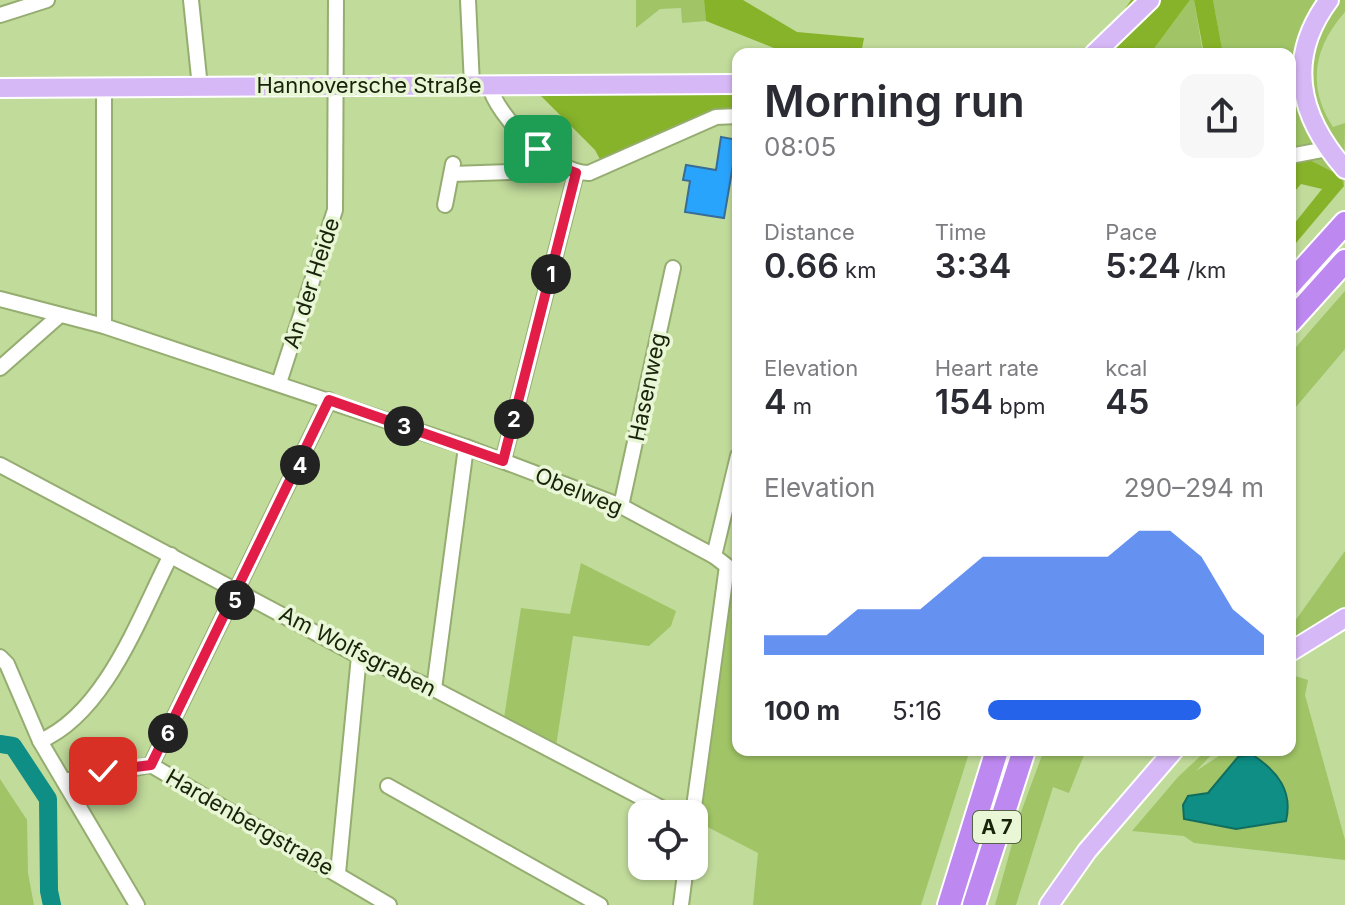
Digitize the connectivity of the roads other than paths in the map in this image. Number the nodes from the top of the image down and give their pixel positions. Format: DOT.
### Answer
graph roads {
  1 [pos="47,0"];
  2 [pos="191,0"];
  3 [pos="336,0"];
  4 [pos="468,0"];
  5 [pos="1150,0"];
  6 [pos="1329,0"];
  7 [pos="0,15"];
  8 [pos="1100,48"];
  9 [pos="480,84"];
  10 [pos="732,84"];
  11 [pos="334,86"];
  12 [pos="104,87"];
  13 [pos="200,87"];
  14 [pos="0,88"];
  15 [pos="732,116"];
  16 [pos="538,149"];
  17 [pos="1327,149"];
  18 [pos="1296,155"];
  19 [pos="1345,169"];
  20 [pos="576,173"];
  21 [pos="445,205"];
  22 [pos="1345,223"];
  23 [pos="1345,261"];
  24 [pos="673,268"];
  25 [pos="1296,277"];
  26 [pos="0,299"];
  27 [pos="60,315"];
  28 [pos="1296,315"];
  29 [pos="104,326"];
  30 [pos="0,368"];
  31 [pos="279,383"];
  32 [pos="329,400"];
  33 [pos="466,447"];
  34 [pos="503,461"];
  35 [pos="0,465"];
  36 [pos="732,481"];
  37 [pos="621,506"];
  38 [pos="171,555"];
  39 [pos="714,556"];
  40 [pos="240,590"];
  41 [pos="1345,618"];
  42 [pos="1296,648"];
  43 [pos="359,656"];
  44 [pos="0,657"];
  45 [pos="434,689"];
  46 [pos="40,741"];
  47 [pos="995,756"];
  48 [pos="1022,756"];
  49 [pos="1169,756"];
  50 [pos="151,765"];
  51 [pos="64,781"];
  52 [pos="388,786"];
  53 [pos="646,800"];
  54 [pos="695,800"];
  55 [pos="338,873"];
  56 [pos="684,880"];
  57 [pos="137,905"];
  58 [pos="389,905"];
  59 [pos="600,905"];
  60 [pos="681,905"];
  61 [pos="949,905"];
  62 [pos="974,905"];
  63 [pos="1049,905"];
  1 -- 7 [label="street"];
  2 -- 13 [label="street"];
  3 -- 11 [label="street, An der Heide"];
  4 -- 9 [label="street"];
  5 -- 8 [label="main road"];
  6 -- 17 [label="main road"];
  9 -- 10 [label="main road, Hannoversche Straße"];
  9 -- 11 [label="main road, Hannoversche Straße"];
  9 -- 16 [label="street"];
  11 -- 13 [label="main road, Hannoversche Straße"];
  11 -- 31 [label="street, An der Heide"];
  12 -- 13 [label="main road, Hannoversche Straße"];
  12 -- 14 [label="main road, Hannoversche Straße"];
  12 -- 29 [label="street"];
  15 -- 20 [label="street"];
  16 -- 20 [label="street"];
  16 -- 21 [label="street"];
  17 -- 18 [label="street"];
  17 -- 19 [label="main road"];
  20 -- 34 [label="street"];
  22 -- 25 [label="highway"];
  23 -- 28 [label="highway"];
  24 -- 37 [label="street, Hasenweg"];
  26 -- 27 [label="street, Obelweg"];
  27 -- 29 [label="street, Obelweg"];
  27 -- 30 [label="street"];
  29 -- 31 [label="street, Obelweg"];
  31 -- 32 [label="street, Obelweg"];
  32 -- 33 [label="street, Obelweg"];
  32 -- 40 [label="street"];
  33 -- 34 [label="street, Obelweg"];
  33 -- 45 [label="street"];
  34 -- 37 [label="street, Obelweg"];
  35 -- 38 [label="street, Am Wolfsgraben"];
  36 -- 39 [label="street"];
  37 -- 39 [label="street, Obelweg"];
  38 -- 40 [label="street, Am Wolfsgraben"];
  38 -- 46 [label="street"];
  39 -- 54 [label="street, Obelweg"];
  40 -- 43 [label="street, Am Wolfsgraben"];
  40 -- 50 [label="street"];
  41 -- 42 [label="main road"];
  43 -- 45 [label="street, Am Wolfsgraben"];
  43 -- 55 [label="street"];
  44 -- 46 [label="street"];
  45 -- 53 [label="street, Am Wolfsgraben"];
  46 -- 51 [label="street"];
  47 -- 61 [label="highway, A 7"];
  48 -- 62 [label="highway, A 7"];
  49 -- 63 [label="main road"];
  50 -- 51 [label="street"];
  50 -- 55 [label="street, Hardenbergstraße"];
  51 -- 57 [label="street"];
  52 -- 59 [label="street"];
  55 -- 58 [label="street, Hardenbergstraße"];
  56 -- 60 [label="street"];
}
